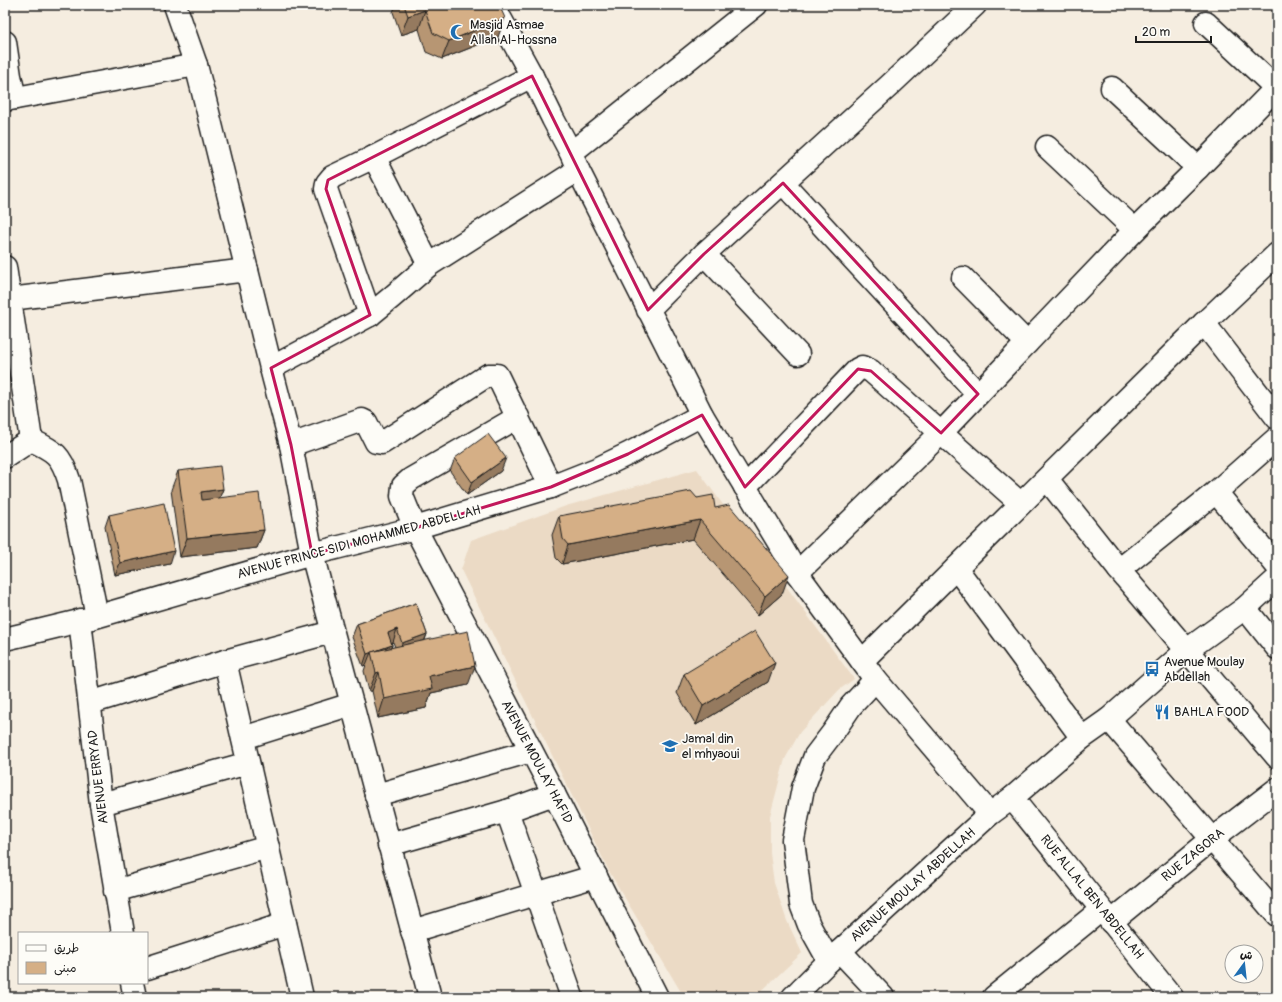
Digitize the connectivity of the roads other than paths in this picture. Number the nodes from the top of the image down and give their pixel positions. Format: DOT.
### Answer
graph roads {
  1 [pos="175,5"];
  2 [pos="492,5"];
  3 [pos="756,5"];
  4 [pos="975,5"];
  5 [pos="1206,23"];
  6 [pos="5,42"];
  7 [pos="196,65"];
  8 [pos="532,76"];
  9 [pos="1277,87"];
  10 [pos="1112,88"];
  11 [pos="10,99"];
  12 [pos="1047,147"];
  13 [pos="374,158"];
  14 [pos="575,161"];
  15 [pos="1198,168"];
  16 [pos="783,184"];
  17 [pos="1135,230"];
  18 [pos="704,254"];
  19 [pos="1277,254"];
  20 [pos="429,265"];
  21 [pos="5,267"];
  22 [pos="247,270"];
  23 [pos="963,278"];
  24 [pos="10,299"];
  25 [pos="648,310"];
  26 [pos="370,315"];
  27 [pos="1204,324"];
  28 [pos="1027,343"];
  29 [pos="798,354"];
  30 [pos="271,368"];
  31 [pos="978,394"];
  32 [pos="702,415"];
  33 [pos="518,417"];
  34 [pos="1277,418"];
  35 [pos="941,433"];
  36 [pos="1277,438"];
  37 [pos="31,440"];
  38 [pos="291,445"];
  39 [pos="5,457"];
  40 [pos="1047,479"];
  41 [pos="551,487"];
  42 [pos="745,487"];
  43 [pos="1216,492"];
  44 [pos="1020,503"];
  45 [pos="415,528"];
  46 [pos="312,554"];
  47 [pos="1277,566"];
  48 [pos="956,568"];
  49 [pos="1119,570"];
  50 [pos="797,573"];
  51 [pos="1277,579"];
  52 [pos="1245,608"];
  53 [pos="89,618"];
  54 [pos="332,632"];
  55 [pos="5,639"];
  56 [pos="1277,648"];
  57 [pos="1186,650"];
  58 [pos="224,660"];
  59 [pos="862,661"];
  60 [pos="875,679"];
  61 [pos="90,703"];
  62 [pos="352,704"];
  63 [pos="1109,719"];
  64 [pos="242,738"];
  65 [pos="1082,738"];
  66 [pos="531,751"];
  67 [pos="1277,757"];
  68 [pos="248,763"];
  69 [pos="1277,789"];
  70 [pos="554,794"];
  71 [pos="376,795"];
  72 [pos="1012,798"];
  73 [pos="100,804"];
  74 [pos="507,811"];
  75 [pos="990,814"];
  76 [pos="1212,839"];
  77 [pos="389,845"];
  78 [pos="268,847"];
  79 [pos="596,876"];
  80 [pos="115,891"];
  81 [pos="537,895"];
  82 [pos="1277,915"];
  83 [pos="1106,916"];
  84 [pos="285,924"];
  85 [pos="412,931"];
  86 [pos="123,932"];
  87 [pos="835,956"];
  88 [pos="148,968"];
  89 [pos="132,984"];
  90 [pos="134,997"];
  91 [pos="302,997"];
  92 [pos="430,997"];
  93 [pos="572,997"];
  94 [pos="657,997"];
  95 [pos="793,997"];
  96 [pos="883,997"];
  97 [pos="994,997"];
  98 [pos="1172,997"];
  1 -- 7 [label="street"];
  2 -- 8 [label="street"];
  3 -- 14 [label="street"];
  4 -- 16 [label="street"];
  5 -- 9 [label="street"];
  6 -- 11 [label="street"];
  7 -- 11 [label="street"];
  7 -- 22 [label="street"];
  8 -- 13 [label="street"];
  8 -- 14 [label="street"];
  9 -- 15 [label="street"];
  10 -- 15 [label="street"];
  12 -- 17 [label="street"];
  13 -- 20 [label="street"];
  13 -- 26 [label="street"];
  14 -- 20 [label="street"];
  14 -- 25 [label="street"];
  15 -- 17 [label="street"];
  16 -- 18 [label="street"];
  16 -- 31 [label="street"];
  17 -- 28 [label="street"];
  18 -- 25 [label="street"];
  18 -- 29 [label="street"];
  19 -- 27 [label="street"];
  20 -- 26 [label="street"];
  21 -- 24 [label="street"];
  22 -- 24 [label="street"];
  22 -- 30 [label="street"];
  23 -- 28 [label="street"];
  24 -- 37 [label="street"];
  25 -- 32 [label="street"];
  26 -- 30 [label="street"];
  27 -- 34 [label="street"];
  27 -- 40 [label="street"];
  28 -- 31 [label="street"];
  30 -- 38 [label="street"];
  31 -- 35 [label="street"];
  32 -- 41 [label="street, AVENUE PRINCE SIDI MOHAMMED ABDELLAH"];
  32 -- 42 [label="street"];
  33 -- 38 [label="street"];
  33 -- 41 [label="street"];
  33 -- 45 [label="street, AVENUE MOULAY HAFID"];
  35 -- 42 [label="street"];
  35 -- 44 [label="street"];
  35 -- 50 [label="street"];
  36 -- 43 [label="street"];
  37 -- 39 [label="street"];
  37 -- 53 [label="street, AVENUE ERRYAD"];
  38 -- 46 [label="street"];
  40 -- 44 [label="street"];
  40 -- 49 [label="street"];
  41 -- 45 [label="street, AVENUE PRINCE SIDI MOHAMMED ABDELLAH"];
  42 -- 50 [label="street"];
  43 -- 47 [label="street"];
  43 -- 49 [label="street"];
  44 -- 48 [label="street"];
  45 -- 46 [label="street, AVENUE PRINCE SIDI MOHAMMED ABDELLAH"];
  45 -- 66 [label="street, AVENUE MOULAY HAFID"];
  46 -- 53 [label="street, AVENUE PRINCE SIDI MOHAMMED ABDELLAH"];
  46 -- 54 [label="street"];
  48 -- 59 [label="street"];
  48 -- 65 [label="street"];
  49 -- 57 [label="street"];
  50 -- 59 [label="street"];
  51 -- 52 [label="street, AVENUE MOULAY ABDELLAH"];
  52 -- 56 [label="street"];
  52 -- 57 [label="street, AVENUE MOULAY ABDELLAH"];
  53 -- 55 [label="street, AVENUE PRINCE SIDI MOHAMMED ABDELLAH"];
  53 -- 61 [label="street, AVENUE ERRYAD"];
  54 -- 58 [label="street"];
  54 -- 62 [label="street"];
  57 -- 63 [label="street, AVENUE MOULAY ABDELLAH"];
  57 -- 67 [label="street"];
  58 -- 61 [label="street"];
  58 -- 64 [label="street"];
  59 -- 60 [label="street"];
  60 -- 75 [label="street"];
  60 -- 87 [label="street"];
  61 -- 73 [label="street, AVENUE ERRYAD"];
  62 -- 64 [label="street"];
  62 -- 71 [label="street"];
  63 -- 65 [label="street, AVENUE MOULAY ABDELLAH"];
  63 -- 76 [label="street"];
  64 -- 68 [label="street"];
  65 -- 72 [label="street, AVENUE MOULAY ABDELLAH"];
  66 -- 70 [label="street, AVENUE MOULAY HAFID"];
  66 -- 71 [label="street"];
  68 -- 73 [label="street"];
  68 -- 78 [label="street"];
  69 -- 76 [label="street, RUE ZAGORA"];
  70 -- 74 [label="street"];
  70 -- 79 [label="street, AVENUE MOULAY HAFID"];
  71 -- 77 [label="street"];
  72 -- 75 [label="street, AVENUE MOULAY ABDELLAH"];
  72 -- 83 [label="street, RUE ALLAL BEN ABDELLAH"];
  73 -- 80 [label="street, AVENUE ERRYAD"];
  74 -- 77 [label="street"];
  74 -- 81 [label="street"];
  75 -- 87 [label="street, AVENUE MOULAY ABDELLAH"];
  76 -- 82 [label="street"];
  76 -- 83 [label="street, RUE ZAGORA"];
  77 -- 85 [label="street"];
  78 -- 80 [label="street"];
  78 -- 84 [label="street"];
  79 -- 81 [label="street"];
  79 -- 94 [label="street, AVENUE MOULAY HAFID"];
  80 -- 86 [label="street, AVENUE ERRYAD"];
  81 -- 85 [label="street"];
  81 -- 93 [label="street"];
  83 -- 97 [label="street, RUE ZAGORA"];
  83 -- 98 [label="street, RUE ALLAL BEN ABDELLAH"];
  84 -- 88 [label="street"];
  84 -- 91 [label="street"];
  85 -- 92 [label="street"];
  87 -- 95 [label="street, AVENUE MOULAY ABDELLAH"];
  87 -- 96 [label="street"];
  89 -- 90 [label="street"];
}
